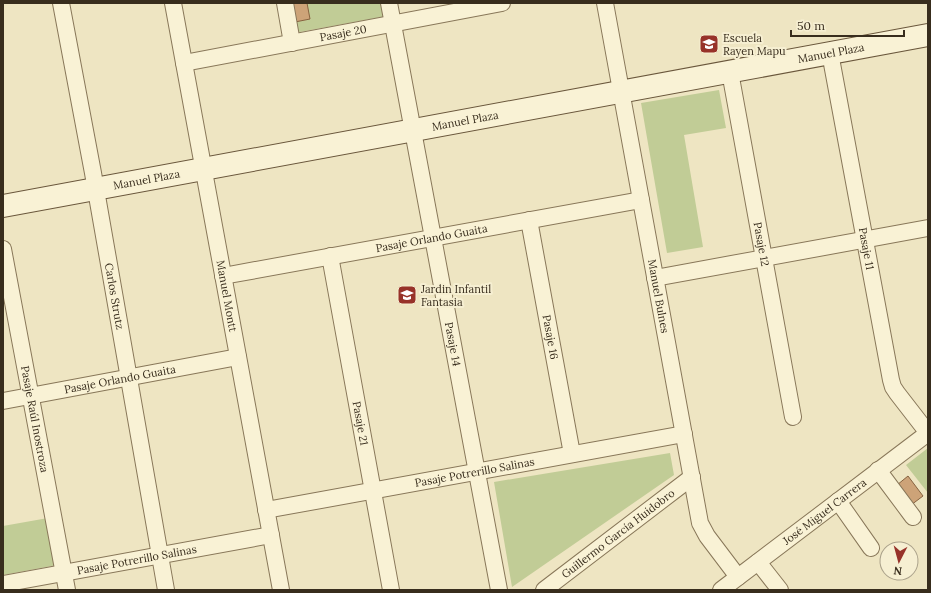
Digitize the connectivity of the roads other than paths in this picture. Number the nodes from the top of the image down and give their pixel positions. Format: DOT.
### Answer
graph roads {
  1 [pos="61,3"];
  2 [pos="173,3"];
  3 [pos="285,3"];
  4 [pos="389,3"];
  5 [pos="605,3"];
  6 [pos="494,4"];
  7 [pos="393,24"];
  8 [pos="928,36"];
  9 [pos="292,43"];
  10 [pos="830,53"];
  11 [pos="184,63"];
  12 [pos="730,72"];
  13 [pos="621,92"];
  14 [pos="413,130"];
  15 [pos="203,169"];
  16 [pos="95,189"];
  17 [pos="641,200"];
  18 [pos="3,206"];
  19 [pos="529,220"];
  20 [pos="928,228"];
  21 [pos="433,238"];
  22 [pos="864,240"];
  23 [pos="3,249"];
  24 [pos="330,256"];
  25 [pos="764,258"];
  26 [pos="223,276"];
  27 [pos="655,278"];
  28 [pos="238,357"];
  29 [pos="128,377"];
  30 [pos="31,395"];
  31 [pos="3,400"];
  32 [pos="793,417"];
  33 [pos="928,433"];
  34 [pos="684,434"];
  35 [pos="572,454"];
  36 [pos="878,470"];
  37 [pos="477,472"];
  38 [pos="692,477"];
  39 [pos="373,491"];
  40 [pos="838,501"];
  41 [pos="266,510"];
  42 [pos="913,518"];
  43 [pos="271,535"];
  44 [pos="871,548"];
  45 [pos="160,556"];
  46 [pos="758,562"];
  47 [pos="64,573"];
  48 [pos="738,577"];
  49 [pos="3,584"];
  50 [pos="67,590"];
  51 [pos="166,590"];
  52 [pos="281,590"];
  53 [pos="391,590"];
  54 [pos="499,590"];
  55 [pos="544,590"];
  56 [pos="721,590"];
  57 [pos="780,590"];
  1 -- 16 [label="street, Carlos Strutz"];
  2 -- 11 [label="street, Manuel Montt"];
  3 -- 9 [label="street"];
  4 -- 7 [label="street, Pasaje 14"];
  5 -- 13 [label="street, Manuel Bulnes"];
  6 -- 7 [label="street, Pasaje 20"];
  7 -- 9 [label="street, Pasaje 20"];
  7 -- 14 [label="street, Pasaje 14"];
  8 -- 10 [label="street, Manuel Plaza"];
  9 -- 11 [label="street, Pasaje 20"];
  10 -- 12 [label="street, Manuel Plaza"];
  10 -- 22 [label="street, Pasaje 11"];
  11 -- 15 [label="street, Manuel Montt"];
  12 -- 13 [label="street, Manuel Plaza"];
  12 -- 25 [label="street, Pasaje 12"];
  13 -- 14 [label="street, Manuel Plaza"];
  13 -- 17 [label="street, Manuel Bulnes"];
  14 -- 15 [label="street, Manuel Plaza"];
  14 -- 21 [label="street, Pasaje 14"];
  15 -- 16 [label="street, Manuel Plaza"];
  15 -- 26 [label="street, Manuel Montt"];
  16 -- 18 [label="street, Manuel Plaza"];
  16 -- 29 [label="street, Carlos Strutz"];
  17 -- 19 [label="street, Pasaje Orlando Guaita"];
  17 -- 27 [label="street, Manuel Bulnes"];
  19 -- 21 [label="street, Pasaje Orlando Guaita"];
  19 -- 35 [label="street, Pasaje 16"];
  20 -- 22 [label="street"];
  21 -- 24 [label="street, Pasaje Orlando Guaita"];
  21 -- 37 [label="street, Pasaje 14"];
  22 -- 25 [label="street"];
  22 -- 33 [label="street, Pasaje 11"];
  23 -- 30 [label="street, Pasaje Raúl Inostroza"];
  24 -- 26 [label="street, Pasaje Orlando Guaita"];
  24 -- 39 [label="street, Pasaje 21"];
  25 -- 27 [label="street"];
  25 -- 32 [label="street, Pasaje 12"];
  26 -- 28 [label="street, Manuel Montt"];
  27 -- 34 [label="street, Manuel Bulnes"];
  28 -- 29 [label="street, Pasaje Orlando Guaita"];
  28 -- 41 [label="street, Manuel Montt"];
  29 -- 30 [label="street, Pasaje Orlando Guaita"];
  29 -- 45 [label="street, Carlos Strutz"];
  30 -- 31 [label="street, Pasaje Orlando Guaita"];
  30 -- 47 [label="street, Pasaje Raúl Inostroza"];
  33 -- 36 [label="street, José Miguel Carrera"];
  34 -- 35 [label="street, Pasaje Potrerillo Salinas"];
  34 -- 38 [label="street, Manuel Bulnes"];
  35 -- 37 [label="street, Pasaje Potrerillo Salinas"];
  36 -- 40 [label="street, José Miguel Carrera"];
  36 -- 42 [label="street"];
  37 -- 39 [label="street, Pasaje Potrerillo Salinas"];
  37 -- 54 [label="street, Pasaje 14"];
  38 -- 48 [label="street, Manuel Bulnes"];
  38 -- 55 [label="street, Guillermo García Huidobro"];
  39 -- 41 [label="street, Pasaje Potrerillo Salinas"];
  39 -- 53 [label="street, Pasaje 21"];
  40 -- 44 [label="street"];
  40 -- 46 [label="street, José Miguel Carrera"];
  41 -- 43 [label="street, Manuel Montt"];
  43 -- 45 [label="street, Pasaje Potrerillo Salinas"];
  43 -- 52 [label="street, Manuel Montt"];
  45 -- 47 [label="street, Pasaje Potrerillo Salinas"];
  45 -- 51 [label="street, Carlos Strutz"];
  46 -- 48 [label="street, José Miguel Carrera"];
  46 -- 57 [label="street"];
  47 -- 49 [label="street, Pasaje Potrerillo Salinas"];
  47 -- 50 [label="street, Pasaje Raúl Inostroza"];
  48 -- 56 [label="street, José Miguel Carrera"];
}
